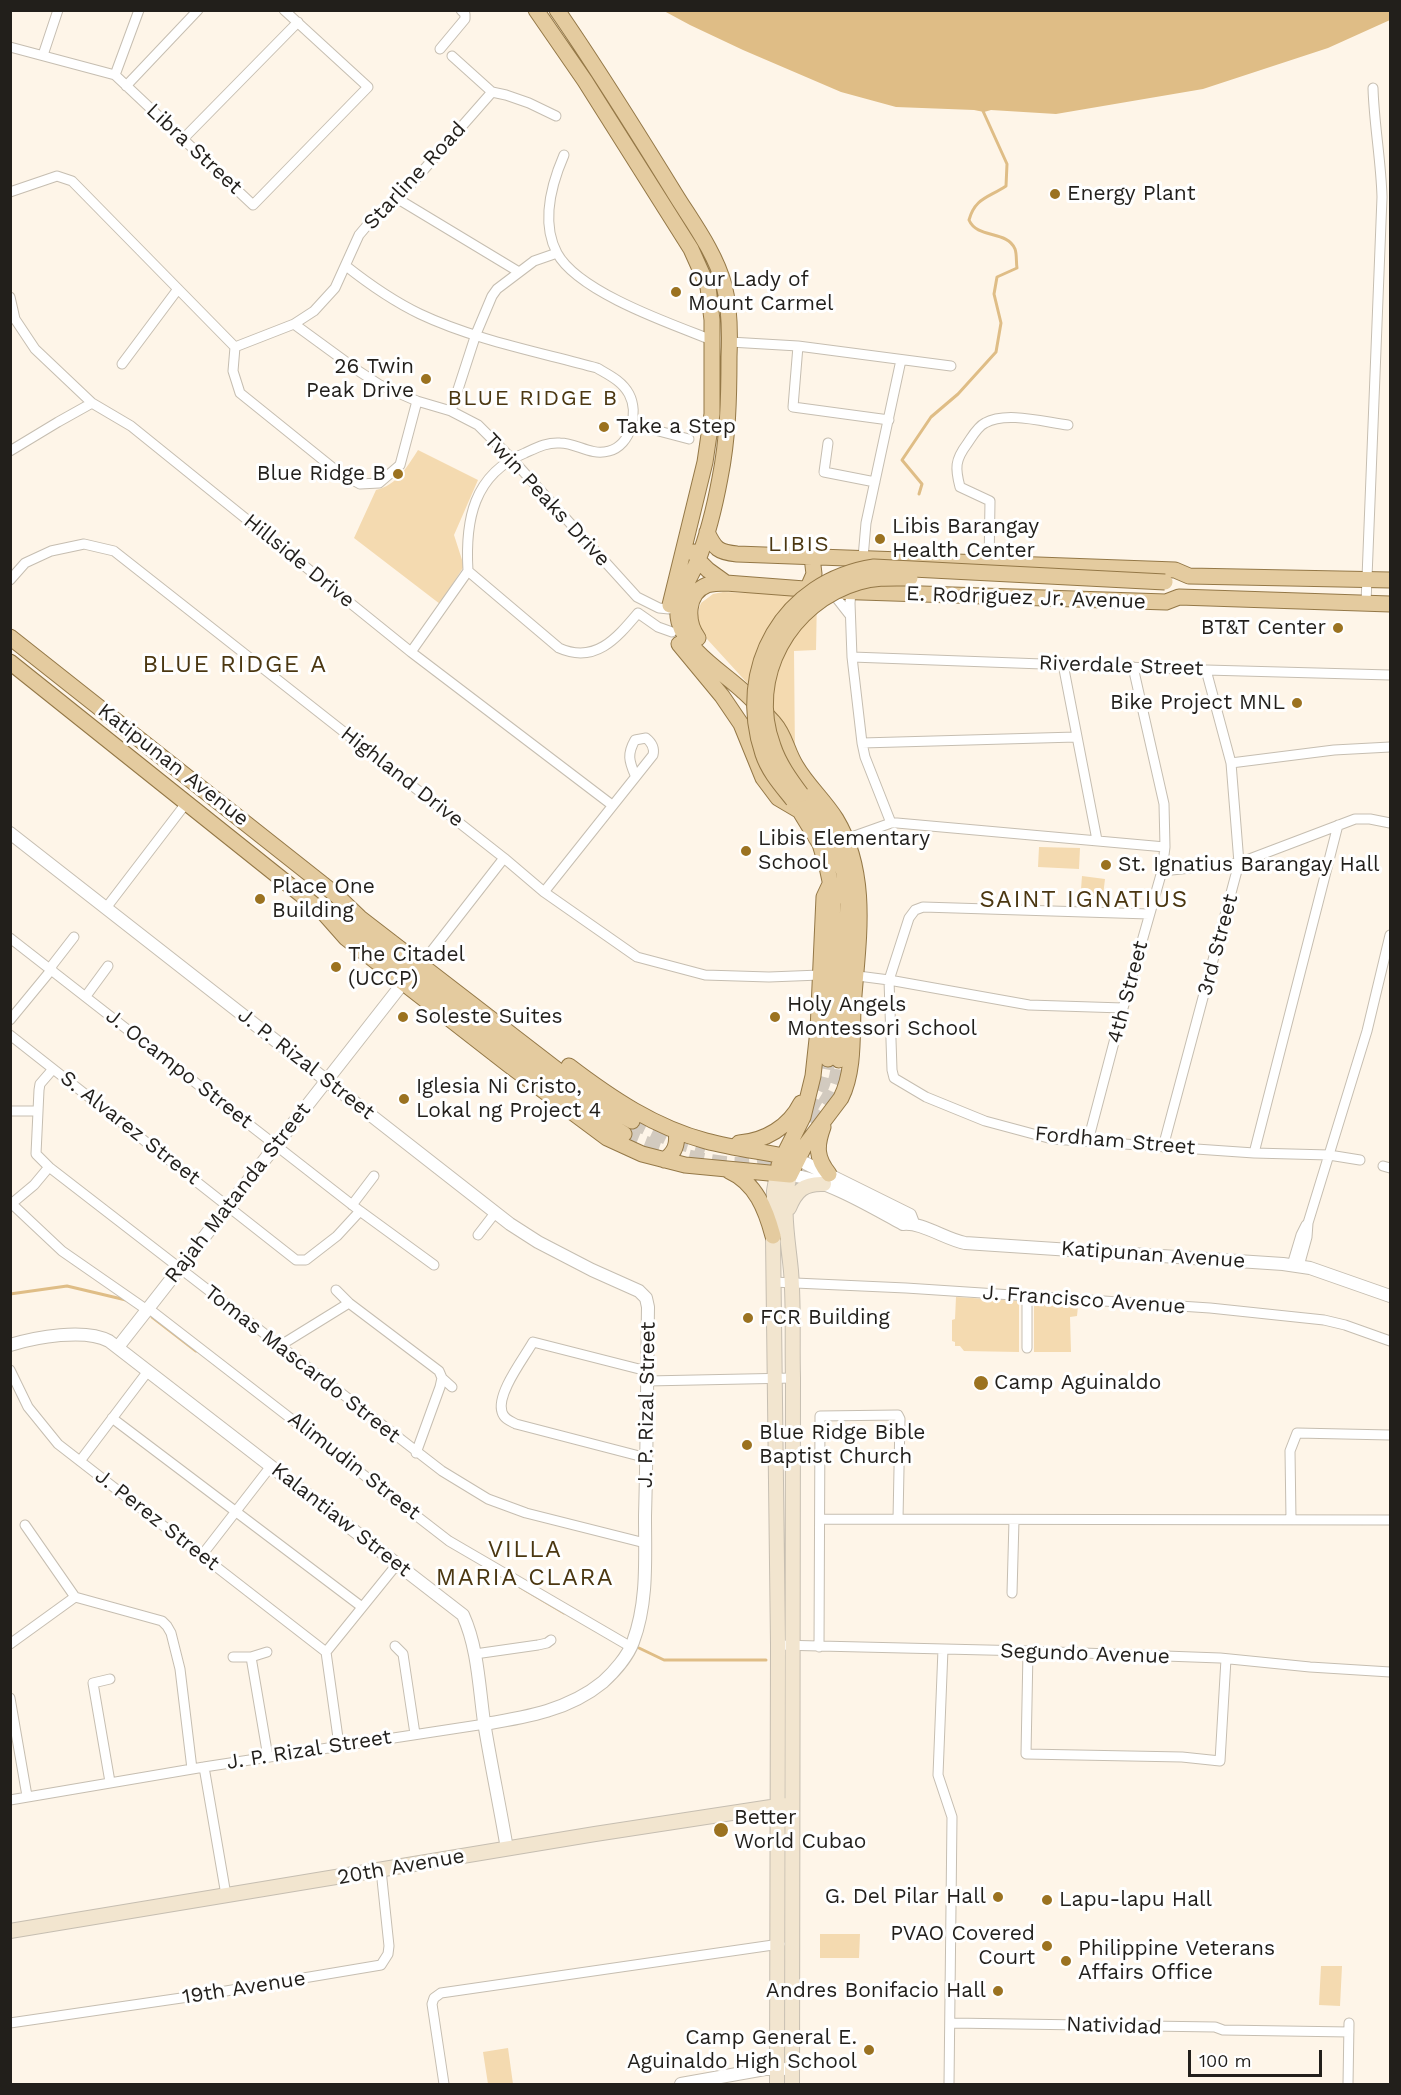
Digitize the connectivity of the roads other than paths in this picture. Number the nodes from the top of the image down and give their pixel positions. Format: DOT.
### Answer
graph roads {
  1 [pos="58,10"];
  2 [pos="138,10"];
  3 [pos="198,10"];
  4 [pos="284,10"];
  5 [pos="536,10"];
  6 [pos="557,10"];
  7 [pos="463,15"];
  8 [pos="298,22"];
  9 [pos="10,47"];
  10 [pos="440,49"];
  11 [pos="43,56"];
  12 [pos="452,56"];
  13 [pos="115,75"];
  14 [pos="126,86"];
  15 [pos="1373,88"];
  16 [pos="492,92"];
  17 [pos="556,116"];
  18 [pos="184,138"];
  19 [pos="564,155"];
  20 [pos="10,192"];
  21 [pos="398,199"];
  22 [pos="557,253"];
  23 [pos="346,267"];
  24 [pos="519,272"];
  25 [pos="178,290"];
  26 [pos="10,297"];
  27 [pos="294,324"];
  28 [pos="476,334"];
  29 [pos="712,340"];
  30 [pos="730,342"];
  31 [pos="798,346"];
  32 [pos="235,347"];
  33 [pos="901,360"];
  34 [pos="122,364"];
  35 [pos="951,366"];
  36 [pos="417,401"];
  37 [pos="92,403"];
  38 [pos="451,411"];
  39 [pos="889,420"];
  40 [pos="632,424"];
  41 [pos="1068,424"];
  42 [pos="689,439"];
  43 [pos="828,443"];
  44 [pos="10,451"];
  45 [pos="511,458"];
  46 [pos="875,482"];
  47 [pos="707,532"];
  48 [pos="688,534"];
  49 [pos="812,557"];
  50 [pos="863,558"];
  51 [pos="698,560"];
  52 [pos="951,563"];
  53 [pos="989,565"];
  54 [pos="468,571"];
  55 [pos="1189,576"];
  56 [pos="1367,579"];
  57 [pos="10,580"];
  58 [pos="1390,580"];
  59 [pos="726,583"];
  60 [pos="807,590"];
  61 [pos="1170,590"];
  62 [pos="831,591"];
  63 [pos="851,592"];
  64 [pos="951,596"];
  65 [pos="637,597"];
  66 [pos="1366,603"];
  67 [pos="1390,604"];
  68 [pos="669,609"];
  69 [pos="638,614"];
  70 [pos="850,616"];
  71 [pos="672,632"];
  72 [pos="10,637"];
  73 [pos="411,652"];
  74 [pos="852,657"];
  75 [pos="10,662"];
  76 [pos="1063,663"];
  77 [pos="1132,667"];
  78 [pos="1206,670"];
  79 [pos="1390,675"];
  80 [pos="746,693"];
  81 [pos="1076,737"];
  82 [pos="862,743"];
  83 [pos="1390,747"];
  84 [pos="1231,763"];
  85 [pos="635,775"];
  86 [pos="187,802"];
  87 [pos="798,802"];
  88 [pos="612,805"];
  89 [pos="891,823"];
  90 [pos="1390,823"];
  91 [pos="1338,825"];
  92 [pos="10,833"];
  93 [pos="846,839"];
  94 [pos="1097,840"];
  95 [pos="1165,846"];
  96 [pos="504,858"];
  97 [pos="1239,863"];
  98 [pos="1162,871"];
  99 [pos="831,882"];
  100 [pos="544,892"];
  101 [pos="335,894"];
  102 [pos="106,908"];
  103 [pos="323,912"];
  104 [pos="1149,914"];
  105 [pos="1390,935"];
  106 [pos="74,937"];
  107 [pos="10,938"];
  108 [pos="427,957"];
  109 [pos="108,966"];
  110 [pos="51,969"];
  111 [pos="820,975"];
  112 [pos="858,976"];
  113 [pos="889,980"];
  114 [pos="402,983"];
  115 [pos="86,996"];
  116 [pos="1123,1008"];
  117 [pos="10,1020"];
  118 [pos="10,1035"];
  119 [pos="53,1069"];
  120 [pos="813,1076"];
  121 [pos="326,1079"];
  122 [pos="10,1111"];
  123 [pos="38,1111"];
  124 [pos="827,1116"];
  125 [pos="682,1134"];
  126 [pos="1088,1141"];
  127 [pos="720,1144"];
  128 [pos="276,1145"];
  129 [pos="1163,1147"];
  130 [pos="1254,1153"];
  131 [pos="1329,1155"];
  132 [pos="790,1157"];
  133 [pos="664,1160"];
  134 [pos="1360,1160"];
  135 [pos="681,1164"];
  136 [pos="49,1167"];
  137 [pos="727,1170"];
  138 [pos="784,1174"];
  139 [pos="374,1176"];
  140 [pos="826,1179"];
  141 [pos="11,1205"];
  142 [pos="229,1206"];
  143 [pos="356,1208"];
  144 [pos="495,1213"];
  145 [pos="785,1216"];
  146 [pos="478,1235"];
  147 [pos="773,1236"];
  148 [pos="434,1265"];
  149 [pos="1296,1266"];
  150 [pos="180,1268"];
  151 [pos="773,1282"];
  152 [pos="792,1283"];
  153 [pos="336,1290"];
  154 [pos="1027,1296"];
  155 [pos="1390,1296"];
  156 [pos="349,1303"];
  157 [pos="147,1309"];
  158 [pos="1390,1341"];
  159 [pos="10,1345"];
  160 [pos="281,1345"];
  161 [pos="118,1347"];
  162 [pos="1027,1348"];
  163 [pos="10,1370"];
  164 [pos="148,1371"];
  165 [pos="647,1376"];
  166 [pos="442,1378"];
  167 [pos="793,1378"];
  168 [pos="774,1379"];
  169 [pos="452,1387"];
  170 [pos="112,1418"];
  171 [pos="1390,1435"];
  172 [pos="416,1453"];
  173 [pos="646,1458"];
  174 [pos="80,1461"];
  175 [pos="271,1466"];
  176 [pos="236,1511"];
  177 [pos="820,1519"];
  178 [pos="898,1519"];
  179 [pos="1291,1519"];
  180 [pos="1014,1520"];
  181 [pos="1390,1520"];
  182 [pos="25,1525"];
  183 [pos="645,1542"];
  184 [pos="202,1555"];
  185 [pos="398,1563"];
  186 [pos="1012,1593"];
  187 [pos="75,1597"];
  188 [pos="362,1607"];
  189 [pos="551,1640"];
  190 [pos="10,1644"];
  191 [pos="778,1645"];
  192 [pos="395,1646"];
  193 [pos="793,1646"];
  194 [pos="631,1647"];
  195 [pos="819,1647"];
  196 [pos="943,1649"];
  197 [pos="1028,1651"];
  198 [pos="267,1652"];
  199 [pos="326,1652"];
  200 [pos="475,1654"];
  201 [pos="251,1657"];
  202 [pos="233,1658"];
  203 [pos="1226,1659"];
  204 [pos="1390,1672"];
  205 [pos="110,1679"];
  206 [pos="10,1698"];
  207 [pos="485,1724"];
  208 [pos="415,1734"];
  209 [pos="339,1745"];
  210 [pos="268,1757"];
  211 [pos="204,1767"];
  212 [pos="192,1769"];
  213 [pos="110,1782"];
  214 [pos="27,1796"];
  215 [pos="10,1800"];
  216 [pos="784,1805"];
  217 [pos="507,1849"];
  218 [pos="381,1870"];
  219 [pos="226,1895"];
  220 [pos="10,1931"];
  221 [pos="785,1943"];
  222 [pos="10,2023"];
  223 [pos="951,2023"];
  224 [pos="777,2068"];
  225 [pos="791,2069"];
  226 [pos="444,2085"];
  227 [pos="681,2085"];
  228 [pos="777,2085"];
  229 [pos="792,2085"];
  230 [pos="949,2085"];
  231 [pos="1348,2085"];
  1 -- 11 [label="street"];
  2 -- 13 [label="street"];
  3 -- 14 [label="street"];
  4 -- 8 [label="street, Libra Street"];
  5 -- 29 [label="main road"];
  6 -- 30 [label="main road"];
  7 -- 10 [label="street"];
  8 -- 18 [label="street"];
  8 -- 18 [label="street, Libra Street"];
  9 -- 11 [label="street"];
  11 -- 13 [label="street"];
  12 -- 16 [label="street"];
  13 -- 14 [label="street, Libra Street"];
  14 -- 18 [label="street, Libra Street"];
  15 -- 56 [label="street"];
  16 -- 17 [label="street"];
  16 -- 21 [label="street, Starline Road"];
  19 -- 22 [label="street"];
  20 -- 25 [label="street"];
  21 -- 23 [label="street, Starline Road"];
  21 -- 24 [label="street"];
  22 -- 24 [label="street"];
  22 -- 29 [label="street"];
  23 -- 27 [label="street, Starline Road"];
  23 -- 28 [label="street"];
  24 -- 28 [label="street"];
  25 -- 32 [label="street"];
  25 -- 34 [label="street"];
  26 -- 37 [label="street, Hillside Drive"];
  27 -- 32 [label="street, Starline Road"];
  27 -- 36 [label="street, Twin Peaks Drive"];
  28 -- 38 [label="street"];
  28 -- 40 [label="street"];
  29 -- 48 [label="main road"];
  30 -- 31 [label="street"];
  30 -- 47 [label="main road"];
  31 -- 33 [label="street"];
  31 -- 39 [label="street"];
  32 -- 36 [label="street"];
  33 -- 35 [label="street"];
  33 -- 39 [label="street"];
  36 -- 38 [label="street, Twin Peaks Drive"];
  37 -- 44 [label="street"];
  37 -- 73 [label="street, Hillside Drive"];
  38 -- 45 [label="street, Twin Peaks Drive"];
  39 -- 46 [label="street"];
  40 -- 42 [label="street"];
  40 -- 45 [label="street"];
  41 -- 53 [label="street"];
  43 -- 46 [label="street"];
  45 -- 54 [label="street"];
  45 -- 65 [label="street, Twin Peaks Drive"];
  46 -- 50 [label="street"];
  47 -- 49 [label="main road, E. Rodriguez Jr. Avenue"];
  47 -- 51 [label="main road"];
  48 -- 51 [label="main road"];
  48 -- 68 [label="main road"];
  49 -- 50 [label="main road, E. Rodriguez Jr. Avenue"];
  49 -- 60 [label="main road"];
  50 -- 52 [label="main road, E. Rodriguez Jr. Avenue"];
  51 -- 59 [label="main road"];
  51 -- 80 [label="main road"];
  52 -- 53 [label="main road, E. Rodriguez Jr. Avenue"];
  52 -- 64 [label="main road"];
  53 -- 55 [label="main road, E. Rodriguez Jr. Avenue"];
  54 -- 69 [label="street"];
  54 -- 73 [label="street"];
  55 -- 56 [label="main road, E. Rodriguez Jr. Avenue"];
  55 -- 61 [label="main road"];
  56 -- 58 [label="main road, E. Rodriguez Jr. Avenue"];
  56 -- 66 [label="street"];
  57 -- 96 [label="street, Highland Drive"];
  59 -- 60 [label="main road, E. Rodriguez Jr. Avenue"];
  59 -- 80 [label="main road"];
  60 -- 62 [label="main road, E. Rodriguez Jr. Avenue"];
  61 -- 64 [label="main road, E. Rodriguez Jr. Avenue"];
  61 -- 66 [label="main road, E. Rodriguez Jr. Avenue"];
  61 -- 87 [label="main road, bridge"];
  62 -- 63 [label="main road, E. Rodriguez Jr. Avenue"];
  62 -- 70 [label="street"];
  63 -- 64 [label="main road, E. Rodriguez Jr. Avenue"];
  63 -- 70 [label="street"];
  65 -- 68 [label="street, Twin Peaks Drive"];
  65 -- 69 [label="street"];
  66 -- 67 [label="main road, E. Rodriguez Jr. Avenue"];
  68 -- 71 [label="main road"];
  69 -- 71 [label="street"];
  70 -- 74 [label="street"];
  71 -- 87 [label="main road"];
  72 -- 101 [label="main road, Katipunan Avenue"];
  73 -- 88 [label="street, Hillside Drive"];
  74 -- 76 [label="street, Riverdale Street"];
  74 -- 82 [label="street"];
  75 -- 86 [label="main road, Katipunan Avenue"];
  76 -- 77 [label="street, Riverdale Street"];
  76 -- 81 [label="street"];
  77 -- 78 [label="street, Riverdale Street"];
  77 -- 95 [label="street, 4th Street"];
  78 -- 79 [label="street, Riverdale Street"];
  78 -- 84 [label="street, 3rd Street"];
  80 -- 93 [label="main road"];
  81 -- 82 [label="street"];
  81 -- 94 [label="street"];
  82 -- 89 [label="street"];
  83 -- 84 [label="street"];
  84 -- 97 [label="street, 3rd Street"];
  85 -- 88 [label="street"];
  86 -- 102 [label="street"];
  86 -- 103 [label="main road, Katipunan Avenue"];
  87 -- 99 [label="main road"];
  87 -- 99 [label="main road"];
  88 -- 100 [label="street"];
  89 -- 93 [label="street"];
  89 -- 94 [label="street"];
  90 -- 91 [label="street"];
  91 -- 97 [label="street"];
  91 -- 130 [label="street"];
  92 -- 102 [label="street, J. P. Rizal Street"];
  93 -- 124 [label="main road"];
  94 -- 95 [label="street"];
  95 -- 98 [label="street, 4th Street"];
  96 -- 100 [label="street, Highland Drive"];
  96 -- 108 [label="street"];
  97 -- 98 [label="street"];
  97 -- 129 [label="street, 3rd Street"];
  98 -- 104 [label="street, 4th Street"];
  99 -- 111 [label="main road"];
  100 -- 111 [label="street, Highland Drive"];
  101 -- 103 [label="main road, Katipunan Avenue"];
  101 -- 108 [label="main road, Katipunan Avenue"];
  102 -- 121 [label="street, J. P. Rizal Street"];
  103 -- 114 [label="main road, Katipunan Avenue"];
  104 -- 113 [label="street, Fordham Street"];
  104 -- 116 [label="street, 4th Street"];
  105 -- 131 [label="street"];
  106 -- 110 [label="street"];
  107 -- 110 [label="street, J. Ocampo Street"];
  108 -- 125 [label="main road, Katipunan Avenue"];
  109 -- 115 [label="street"];
  110 -- 115 [label="street, J. Ocampo Street"];
  110 -- 117 [label="street"];
  111 -- 120 [label="main road"];
  112 -- 113 [label="street"];
  113 -- 116 [label="street"];
  113 -- 126 [label="street, Fordham Street"];
  114 -- 121 [label="street, Rajah Matanda Street"];
  114 -- 133 [label="main road, Katipunan Avenue"];
  115 -- 128 [label="street, J. Ocampo Street"];
  116 -- 126 [label="street, 4th Street"];
  118 -- 119 [label="street, S. Alvarez Street"];
  119 -- 123 [label="street, Tomas Mascardo Street"];
  119 -- 142 [label="street, S. Alvarez Street"];
  120 -- 127 [label="main road"];
  120 -- 132 [label="main road"];
  121 -- 128 [label="street, Rajah Matanda Street"];
  121 -- 144 [label="street, J. P. Rizal Street"];
  122 -- 123 [label="street"];
  123 -- 136 [label="street, Tomas Mascardo Street"];
  124 -- 132 [label="main road"];
  124 -- 140 [label="main road"];
  125 -- 127 [label="main road, Katipunan Avenue"];
  125 -- 133 [label="main road"];
  125 -- 135 [label="main road"];
  126 -- 129 [label="street, Fordham Street"];
  127 -- 132 [label="main road, Katipunan Avenue"];
  128 -- 142 [label="street, Rajah Matanda Street"];
  128 -- 143 [label="street, J. Ocampo Street"];
  129 -- 130 [label="street, Fordham Street"];
  130 -- 131 [label="street, Fordham Street"];
  131 -- 134 [label="street, Fordham Street"];
  131 -- 149 [label="street"];
  132 -- 138 [label="main road"];
  132 -- 140 [label="street, Katipunan Avenue"];
  133 -- 135 [label="main road, Katipunan Avenue"];
  135 -- 137 [label="main road, Katipunan Avenue"];
  136 -- 141 [label="street"];
  136 -- 150 [label="street, Tomas Mascardo Street"];
  137 -- 138 [label="main road, Katipunan Avenue"];
  137 -- 147 [label="main road"];
  138 -- 140 [label="street, Katipunan Avenue"];
  138 -- 145 [label="main road"];
  138 -- 147 [label="main road"];
  139 -- 143 [label="street"];
  140 -- 145 [label="main road"];
  140 -- 149 [label="street, Katipunan Avenue"];
  141 -- 157 [label="street, Alimudin Street"];
  142 -- 143 [label="street, S. Alvarez Street"];
  142 -- 150 [label="street, Rajah Matanda Street"];
  143 -- 148 [label="street, J. Ocampo Street"];
  144 -- 146 [label="street"];
  144 -- 165 [label="street, J. P. Rizal Street"];
  145 -- 152 [label="main road"];
  147 -- 151 [label="main road"];
  149 -- 155 [label="street, Katipunan Avenue"];
  150 -- 157 [label="street, Rajah Matanda Street"];
  150 -- 160 [label="street, Tomas Mascardo Street"];
  151 -- 152 [label="street, J. Francisco Avenue"];
  151 -- 168 [label="main road"];
  152 -- 154 [label="street, J. Francisco Avenue"];
  152 -- 167 [label="main road"];
  153 -- 156 [label="street"];
  154 -- 158 [label="street, J. Francisco Avenue"];
  154 -- 162 [label="street"];
  156 -- 160 [label="street"];
  156 -- 166 [label="street"];
  157 -- 161 [label="street, Rajah Matanda Street"];
  157 -- 194 [label="street, Alimudin Street"];
  159 -- 161 [label="street, Kalantiaw Street"];
  160 -- 172 [label="street, Tomas Mascardo Street"];
  161 -- 164 [label="street, Kalantiaw Street"];
  163 -- 174 [label="street, J. Perez Street"];
  164 -- 170 [label="street"];
  164 -- 175 [label="street, Kalantiaw Street"];
  165 -- 168 [label="street"];
  165 -- 173 [label="street, J. P. Rizal Street"];
  165 -- 173 [label="street"];
  166 -- 169 [label="street"];
  166 -- 172 [label="street"];
  167 -- 168 [label="street"];
  167 -- 193 [label="main road"];
  168 -- 191 [label="main road"];
  170 -- 174 [label="street"];
  170 -- 176 [label="street"];
  171 -- 179 [label="street"];
  172 -- 183 [label="street, Tomas Mascardo Street"];
  173 -- 183 [label="street, J. P. Rizal Street"];
  174 -- 184 [label="street, J. Perez Street"];
  175 -- 176 [label="street"];
  175 -- 185 [label="street, Kalantiaw Street"];
  176 -- 184 [label="street"];
  176 -- 188 [label="street"];
  177 -- 178 [label="street"];
  177 -- 178 [label="street"];
  177 -- 195 [label="street"];
  178 -- 180 [label="street"];
  179 -- 180 [label="street"];
  179 -- 181 [label="street"];
  180 -- 186 [label="street"];
  182 -- 187 [label="street"];
  183 -- 194 [label="street, J. P. Rizal Street"];
  184 -- 199 [label="street, J. Perez Street"];
  185 -- 188 [label="street"];
  185 -- 200 [label="street, Kalantiaw Street"];
  187 -- 190 [label="street"];
  187 -- 212 [label="street"];
  188 -- 199 [label="street"];
  189 -- 200 [label="street"];
  191 -- 193 [label="street, Segundo Avenue"];
  191 -- 216 [label="main road"];
  192 -- 208 [label="street"];
  193 -- 195 [label="street, Segundo Avenue"];
  193 -- 216 [label="main road"];
  194 -- 207 [label="street, J. P. Rizal Street"];
  195 -- 196 [label="street, Segundo Avenue"];
  196 -- 197 [label="street, Segundo Avenue"];
  196 -- 223 [label="street"];
  197 -- 203 [label="street, Segundo Avenue"];
  197 -- 203 [label="street"];
  198 -- 201 [label="street"];
  199 -- 209 [label="street"];
  200 -- 207 [label="street, Kalantiaw Street"];
  201 -- 202 [label="street"];
  201 -- 210 [label="street"];
  203 -- 204 [label="street, Segundo Avenue"];
  205 -- 213 [label="street"];
  206 -- 214 [label="street"];
  207 -- 208 [label="street, J. P. Rizal Street"];
  207 -- 217 [label="street, Kalantiaw Street"];
  208 -- 209 [label="street, J. P. Rizal Street"];
  209 -- 210 [label="street, J. P. Rizal Street"];
  210 -- 211 [label="street, J. P. Rizal Street"];
  211 -- 212 [label="street, J. P. Rizal Street"];
  211 -- 219 [label="street"];
  212 -- 213 [label="street, J. P. Rizal Street"];
  213 -- 214 [label="street, J. P. Rizal Street"];
  214 -- 215 [label="street, J. P. Rizal Street"];
  216 -- 217 [label="main road, 20th Avenue"];
  216 -- 221 [label="main road"];
  217 -- 218 [label="main road, 20th Avenue"];
  218 -- 219 [label="main road, 20th Avenue"];
  218 -- 222 [label="street, 19th Avenue"];
  219 -- 220 [label="main road, 20th Avenue"];
  221 -- 224 [label="main road"];
  221 -- 225 [label="main road"];
  221 -- 226 [label="street"];
  223 -- 230 [label="street"];
  223 -- 231 [label="street, Natividad"];
  224 -- 225 [label="street"];
  224 -- 227 [label="street"];
  224 -- 228 [label="main road"];
  225 -- 229 [label="main road"];
}
